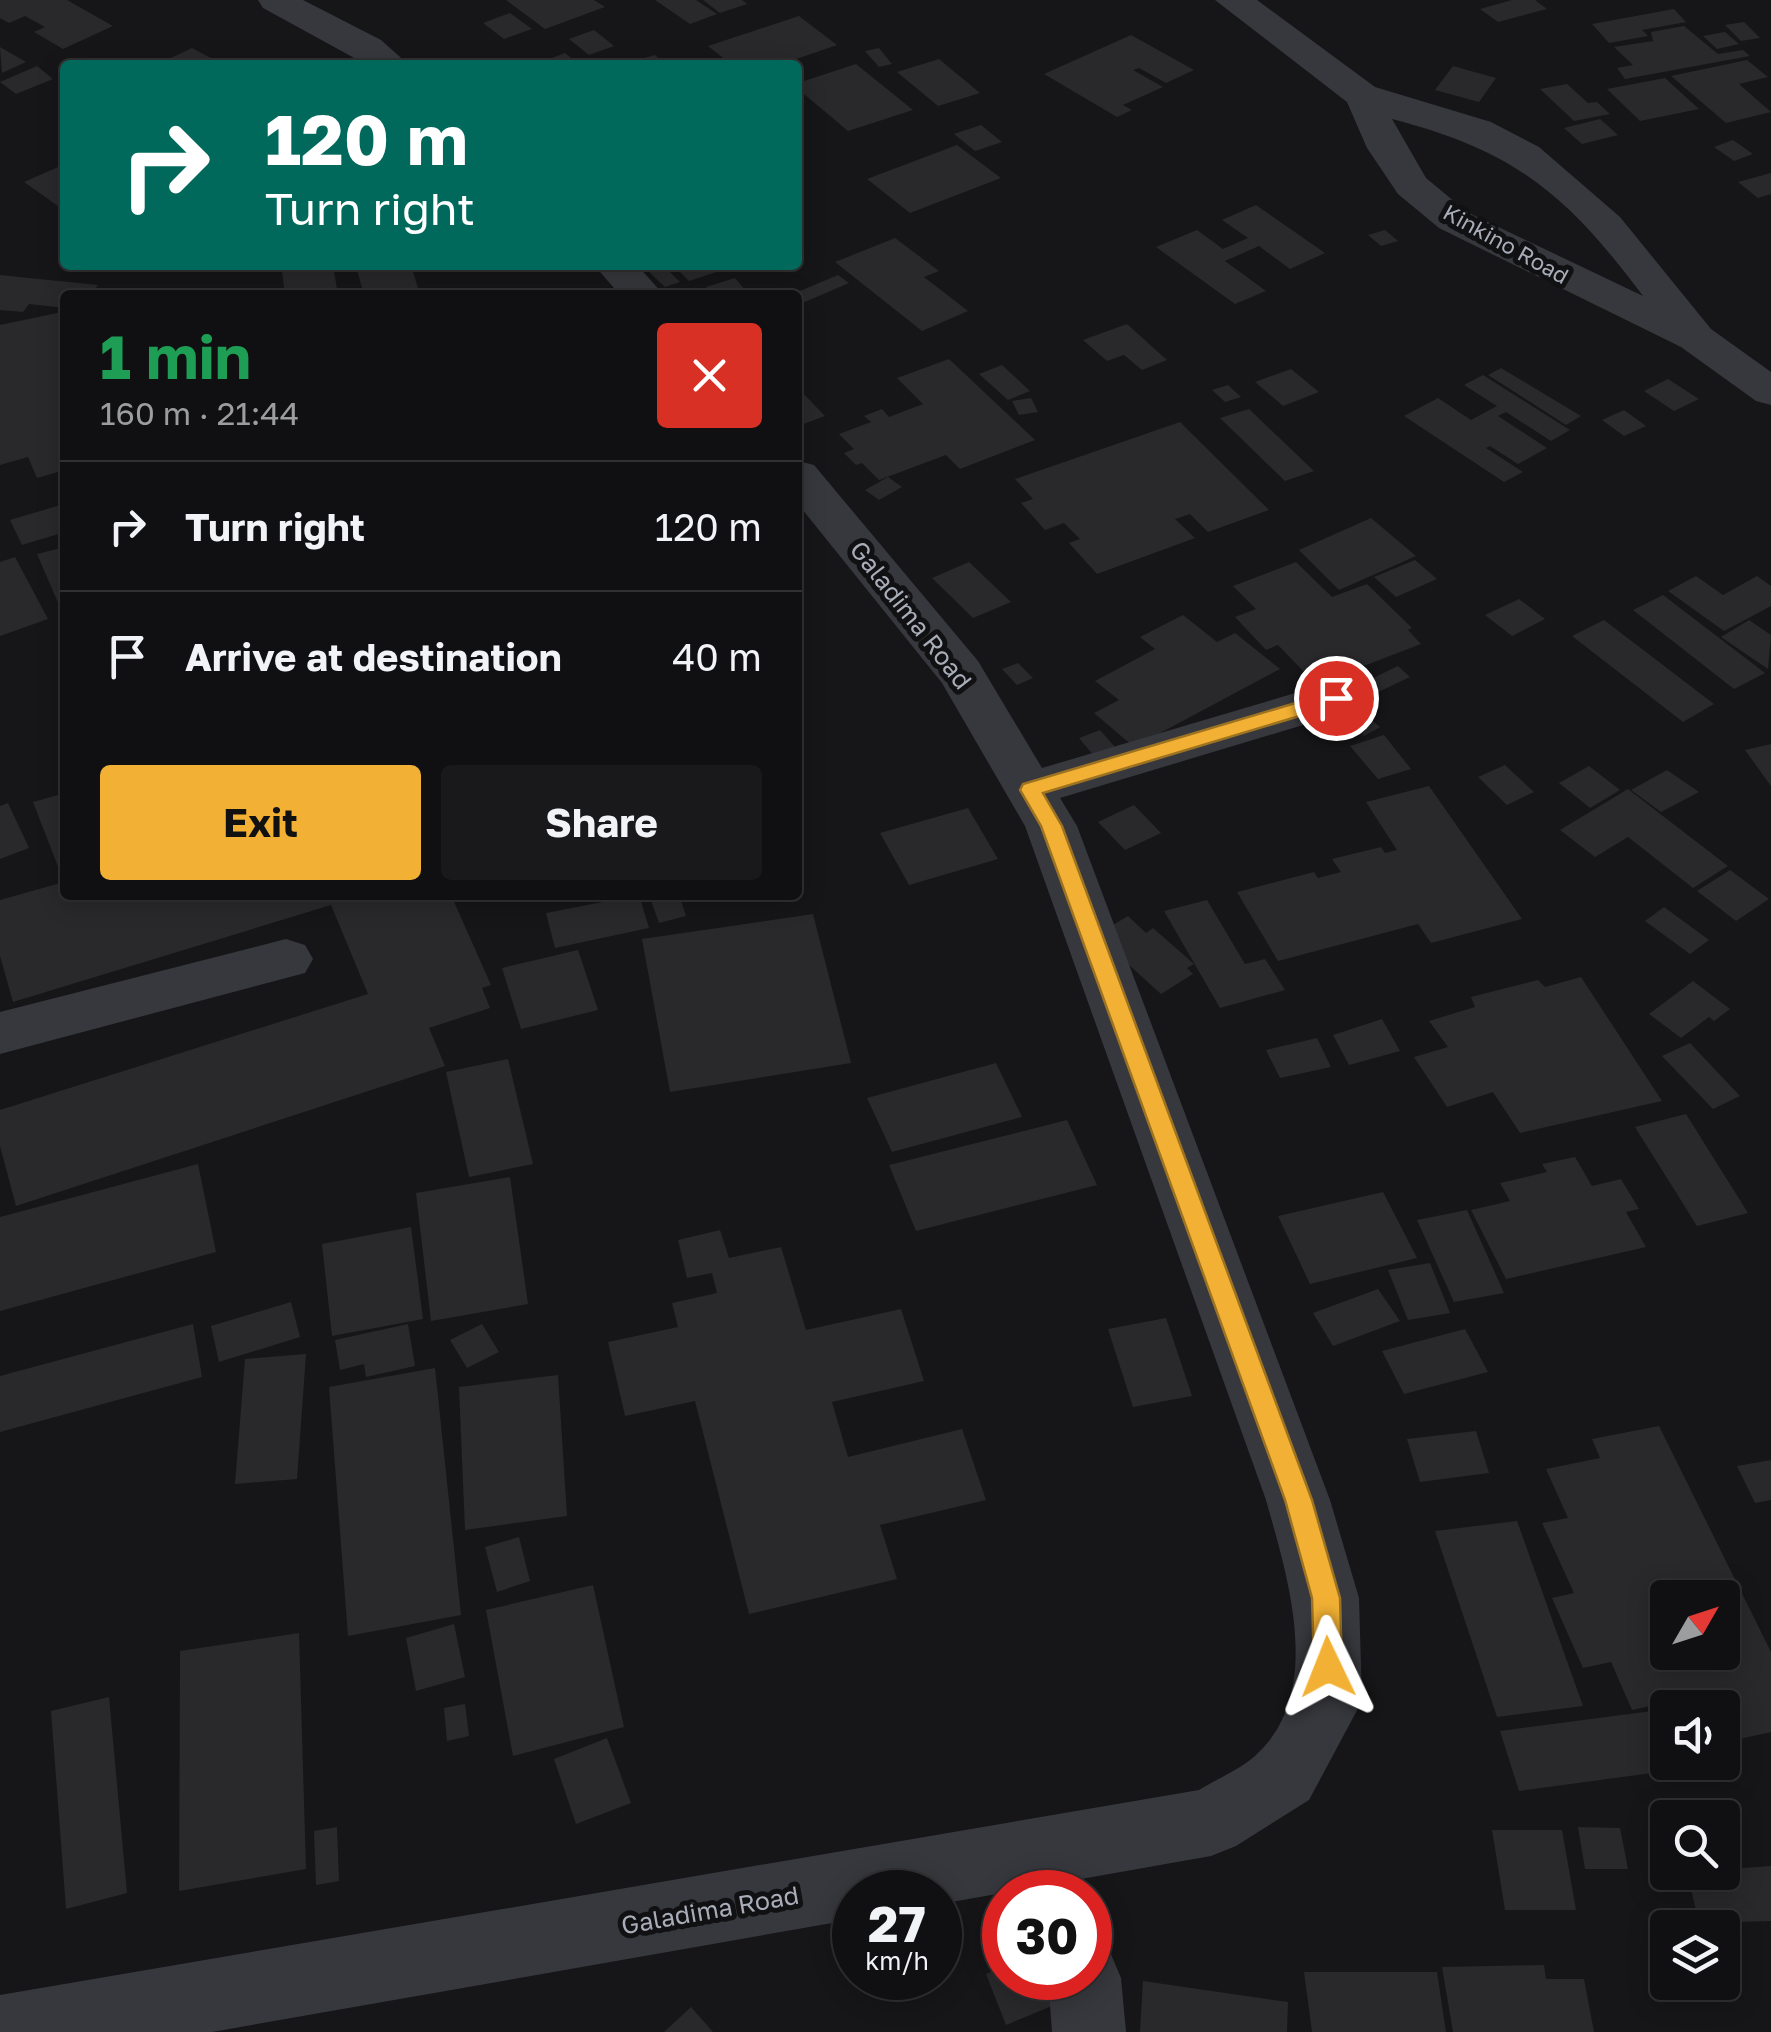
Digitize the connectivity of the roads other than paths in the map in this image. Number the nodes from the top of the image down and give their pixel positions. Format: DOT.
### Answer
graph roads {
  1 [pos="276,0"];
  2 [pos="1233,0"];
  3 [pos="384,60"];
  4 [pos="1364,96"];
  5 [pos="619,270"];
  6 [pos="638,290"];
  7 [pos="1696,338"];
  8 [pos="1771,392"];
  9 [pos="802,479"];
  10 [pos="1336,698"];
  11 [pos="1030,790"];
  12 [pos="286,960"];
  13 [pos="0,1033"];
  14 [pos="1072,1870"];
  15 [pos="982,1884"];
  16 [pos="1086,2000"];
  17 [pos="0,2032"];
  18 [pos="1089,2032"];
  1 -- 3 [label="street"];
  2 -- 4 [label="street, Kinkino Road"];
  4 -- 7 [label="street, Kinkino Road"];
  4 -- 7 [label="street, Kinkino Road"];
  5 -- 6 [label="street"];
  7 -- 8 [label="street, Kinkino Road"];
  9 -- 11 [label="street, Galadima Road"];
  10 -- 11 [label="street"];
  11 -- 14 [label="street, Galadima Road"];
  12 -- 13 [label="street"];
  15 -- 17 [label="street, Galadima Road"];
  16 -- 18 [label="street"];
}
